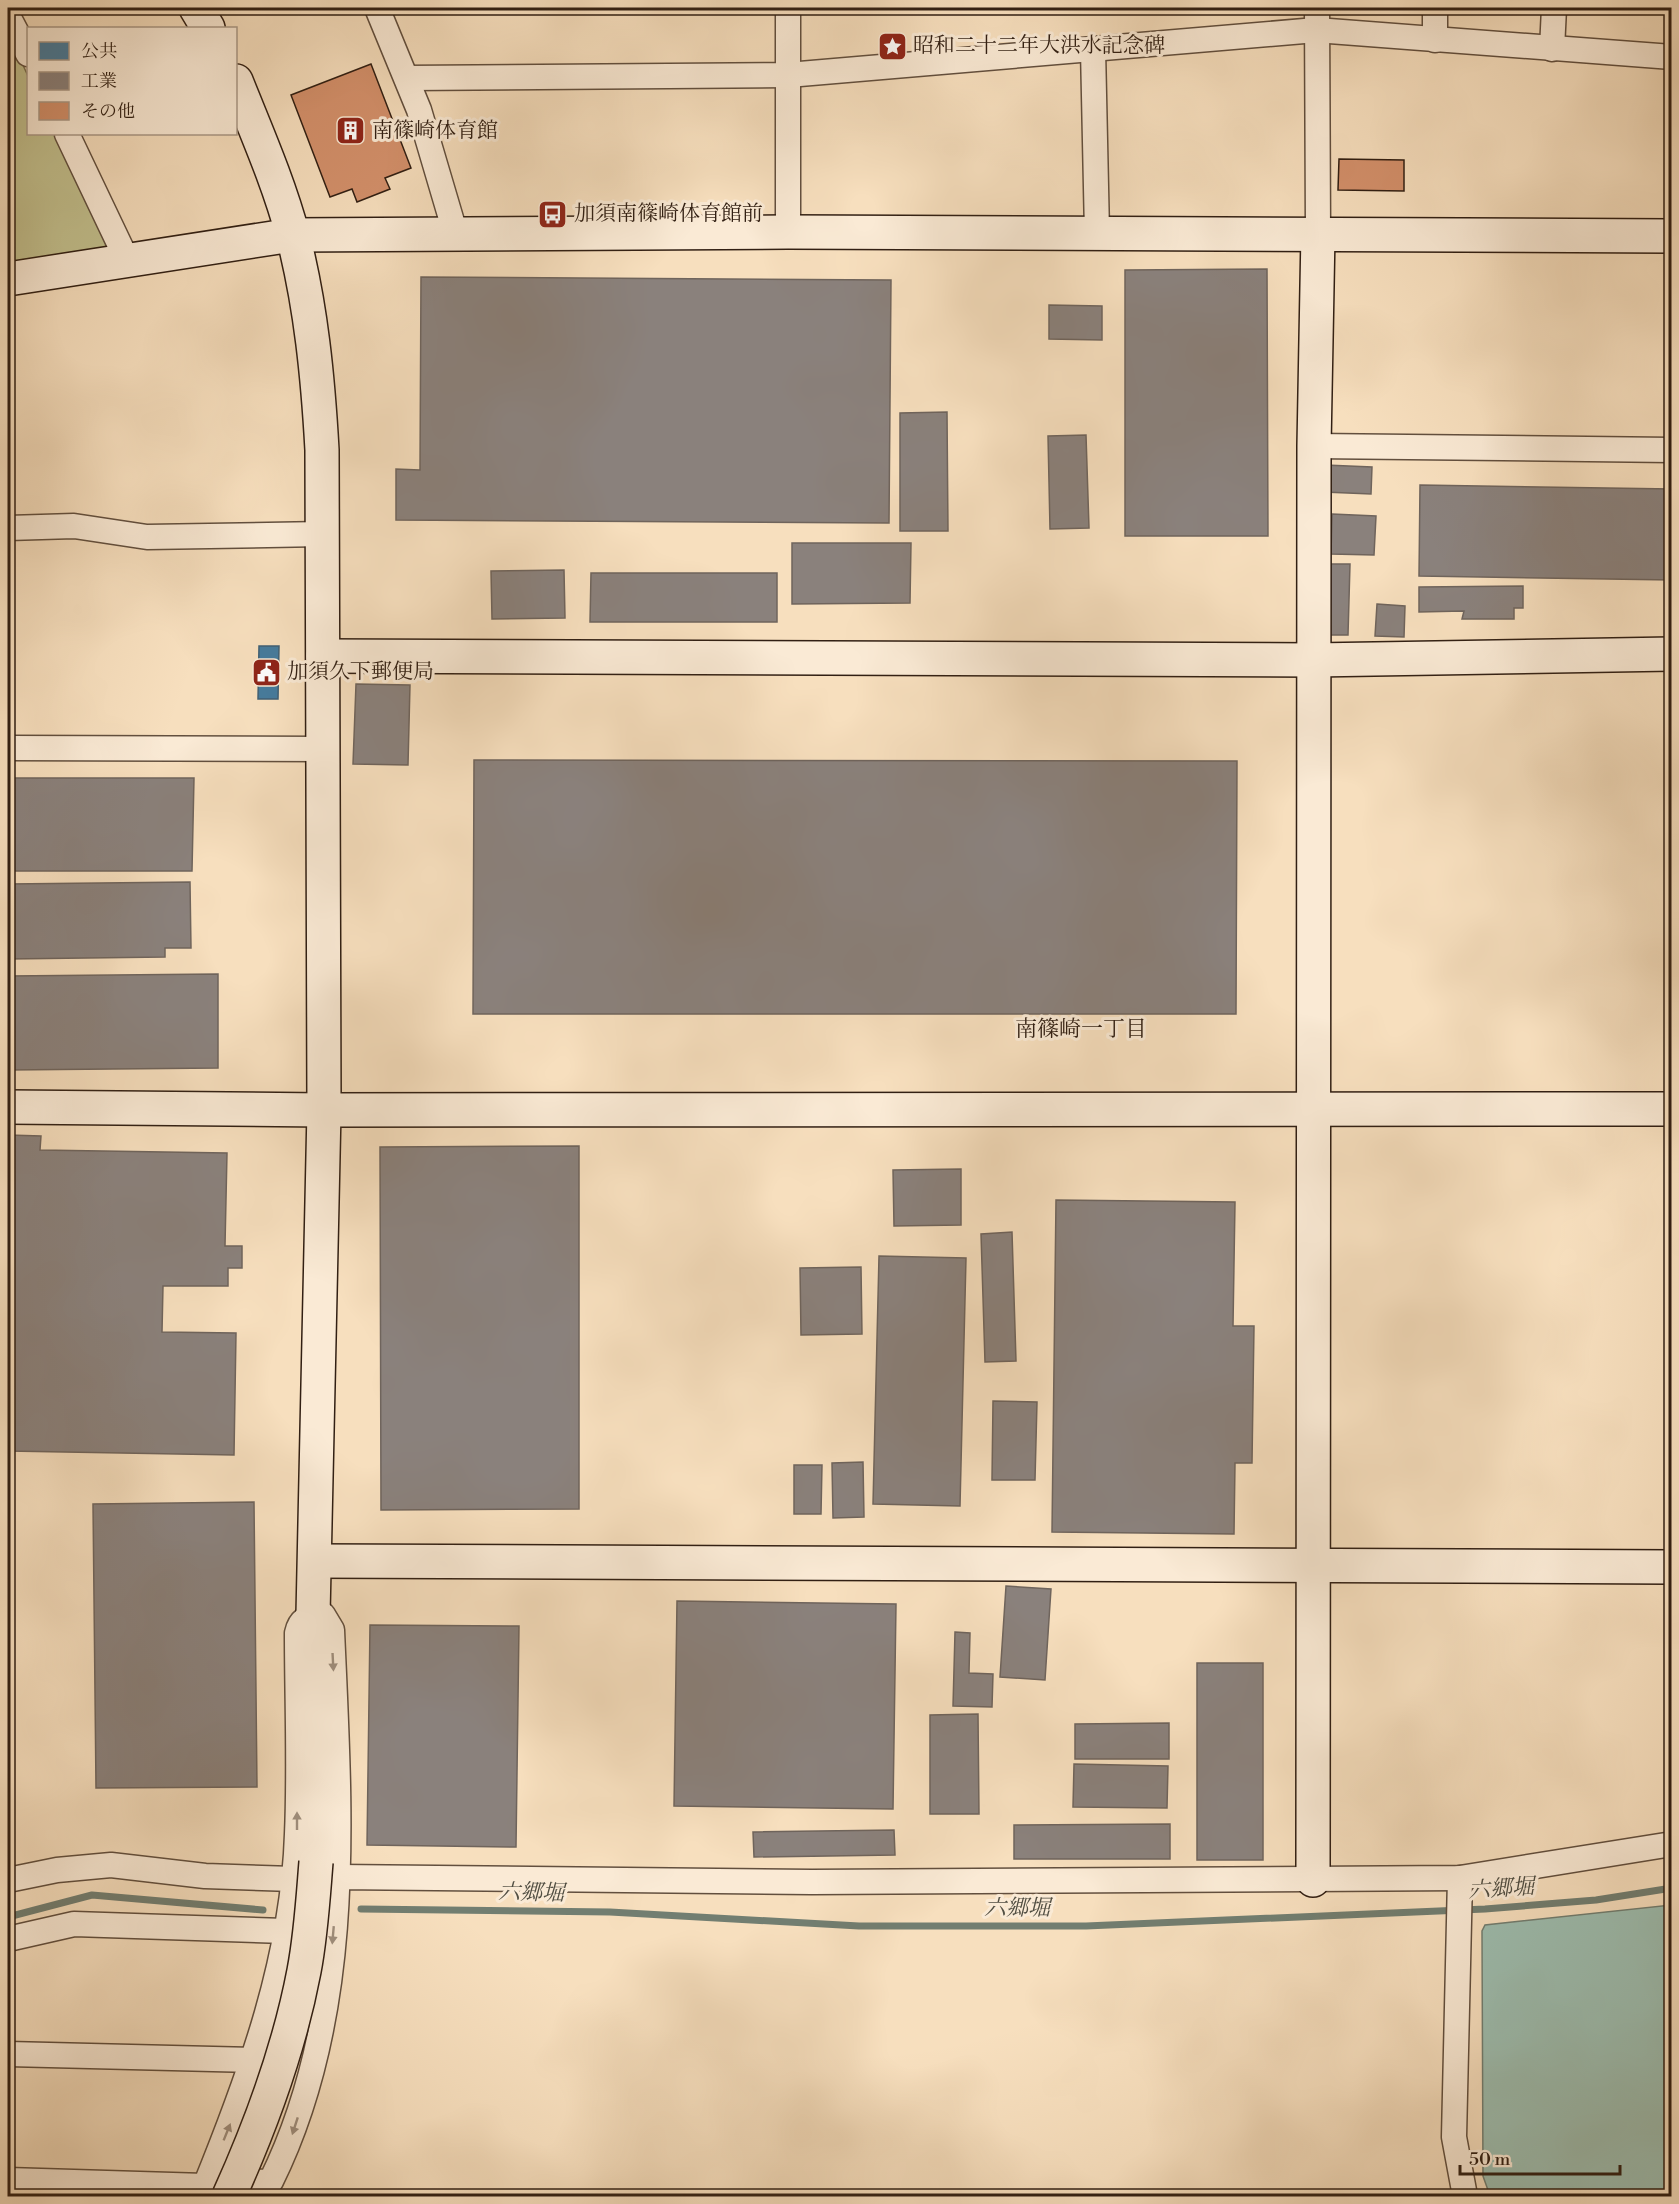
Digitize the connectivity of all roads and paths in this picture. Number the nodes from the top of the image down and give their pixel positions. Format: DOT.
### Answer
graph roads {
  1 [pos="196,8"];
  2 [pos="377,8"];
  3 [pos="788,8"];
  4 [pos="1435,8"];
  5 [pos="1554,8"];
  6 [pos="8,16"];
  7 [pos="1317,19"];
  8 [pos="207,27"];
  9 [pos="1435,40"];
  10 [pos="1093,49"];
  11 [pos="1552,49"];
  12 [pos="27,52"];
  13 [pos="1671,57"];
  14 [pos="788,75"];
  15 [pos="407,78"];
  16 [pos="237,84"];
  17 [pos="67,135"];
  18 [pos="455,232"];
  19 [pos="788,232"];
  20 [pos="1097,233"];
  21 [pos="1318,233"];
  22 [pos="292,235"];
  23 [pos="1671,236"];
  24 [pos="127,260"];
  25 [pos="8,279"];
  26 [pos="1314,446"];
  27 [pos="1671,450"];
  28 [pos="8,528"];
  29 [pos="323,534"];
  30 [pos="1671,654"];
  31 [pos="323,656"];
  32 [pos="1314,660"];
  33 [pos="8,748"];
  34 [pos="324,749"];
  35 [pos="8,1107"];
  36 [pos="1313,1109"];
  37 [pos="1671,1109"];
  38 [pos="324,1110"];
  39 [pos="315,1561"];
  40 [pos="1313,1566"];
  41 [pos="1671,1567"];
  42 [pos="1671,1844"];
  43 [pos="316,1873"];
  44 [pos="1460,1878"];
  45 [pos="8,1880"];
  46 [pos="1313,1880"];
  47 [pos="285,1931"];
  48 [pos="8,1939"];
  49 [pos="8,2054"];
  50 [pos="254,2060"];
  51 [pos="8,2180"];
  52 [pos="217,2191"];
  53 [pos="1465,2196"];
  1 -- 8 [label="street"];
  2 -- 15 [label="street"];
  3 -- 14 [label="street"];
  4 -- 9 [label="street"];
  5 -- 11 [label="street"];
  6 -- 12 [label="street"];
  7 -- 9 [label="street"];
  7 -- 10 [label="street"];
  7 -- 21 [label="street"];
  9 -- 11 [label="street"];
  10 -- 14 [label="street"];
  10 -- 20 [label="street"];
  11 -- 13 [label="street"];
  14 -- 15 [label="street"];
  14 -- 19 [label="street"];
  15 -- 18 [label="street"];
  16 -- 22 [label="street"];
  17 -- 24 [label="street"];
  18 -- 19 [label="street"];
  18 -- 22 [label="street"];
  19 -- 20 [label="street"];
  20 -- 21 [label="street"];
  21 -- 23 [label="street"];
  21 -- 26 [label="street"];
  22 -- 24 [label="street"];
  22 -- 29 [label="street"];
  24 -- 25 [label="street"];
  26 -- 27 [label="street"];
  26 -- 32 [label="street"];
  28 -- 29 [label="street"];
  29 -- 31 [label="street"];
  30 -- 32 [label="street"];
  31 -- 32 [label="street"];
  31 -- 34 [label="street"];
  32 -- 36 [label="street"];
  33 -- 34 [label="street"];
  34 -- 38 [label="street"];
  35 -- 38 [label="street"];
  36 -- 37 [label="street"];
  36 -- 38 [label="street"];
  36 -- 40 [label="street"];
  38 -- 39 [label="street"];
  39 -- 40 [label="street"];
  39 -- 43 [label="street"];
  40 -- 41 [label="street"];
  40 -- 46 [label="street"];
  42 -- 44 [label="street"];
  43 -- 45 [label="street"];
  43 -- 46 [label="street"];
  43 -- 47 [label="street"];
  43 -- 52 [label="street, bridge"];
  44 -- 46 [label="street"];
  44 -- 53 [label="street"];
  47 -- 48 [label="street"];
  47 -- 50 [label="street"];
  49 -- 50 [label="street"];
  52 -- 50 [label="street, one-way"];
  51 -- 52 [label="street"];
}
